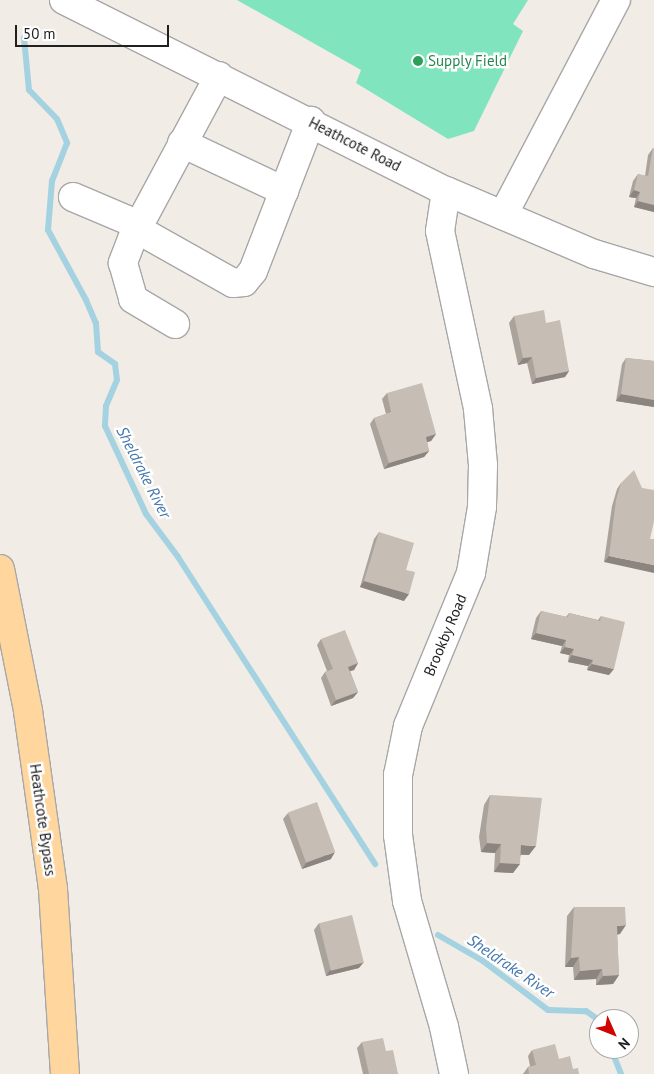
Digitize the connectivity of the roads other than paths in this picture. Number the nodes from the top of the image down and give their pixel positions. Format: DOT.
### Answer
graph roads {
  1 [pos="64,0"];
  2 [pos="616,0"];
  3 [pos="218,76"];
  4 [pos="311,122"];
  5 [pos="182,143"];
  6 [pos="284,191"];
  7 [pos="446,191"];
  8 [pos="73,197"];
  9 [pos="503,215"];
  10 [pos="140,227"];
  11 [pos="654,272"];
  12 [pos="175,324"];
  13 [pos="0,569"];
  14 [pos="65,1074"];
  15 [pos="454,1074"];
  1 -- 3 [label="street, Heathcote Road"];
  2 -- 9 [label="street"];
  3 -- 4 [label="street, Heathcote Road"];
  3 -- 5 [label="street"];
  4 -- 6 [label="street"];
  4 -- 7 [label="street, Heathcote Road"];
  5 -- 6 [label="street"];
  5 -- 10 [label="street"];
  6 -- 10 [label="street"];
  7 -- 9 [label="street, Heathcote Road"];
  7 -- 15 [label="street, Brookby Road"];
  8 -- 10 [label="street"];
  9 -- 11 [label="street, Heathcote Road"];
  10 -- 12 [label="street"];
  13 -- 14 [label="main road, Heathcote Bypass"];
}
